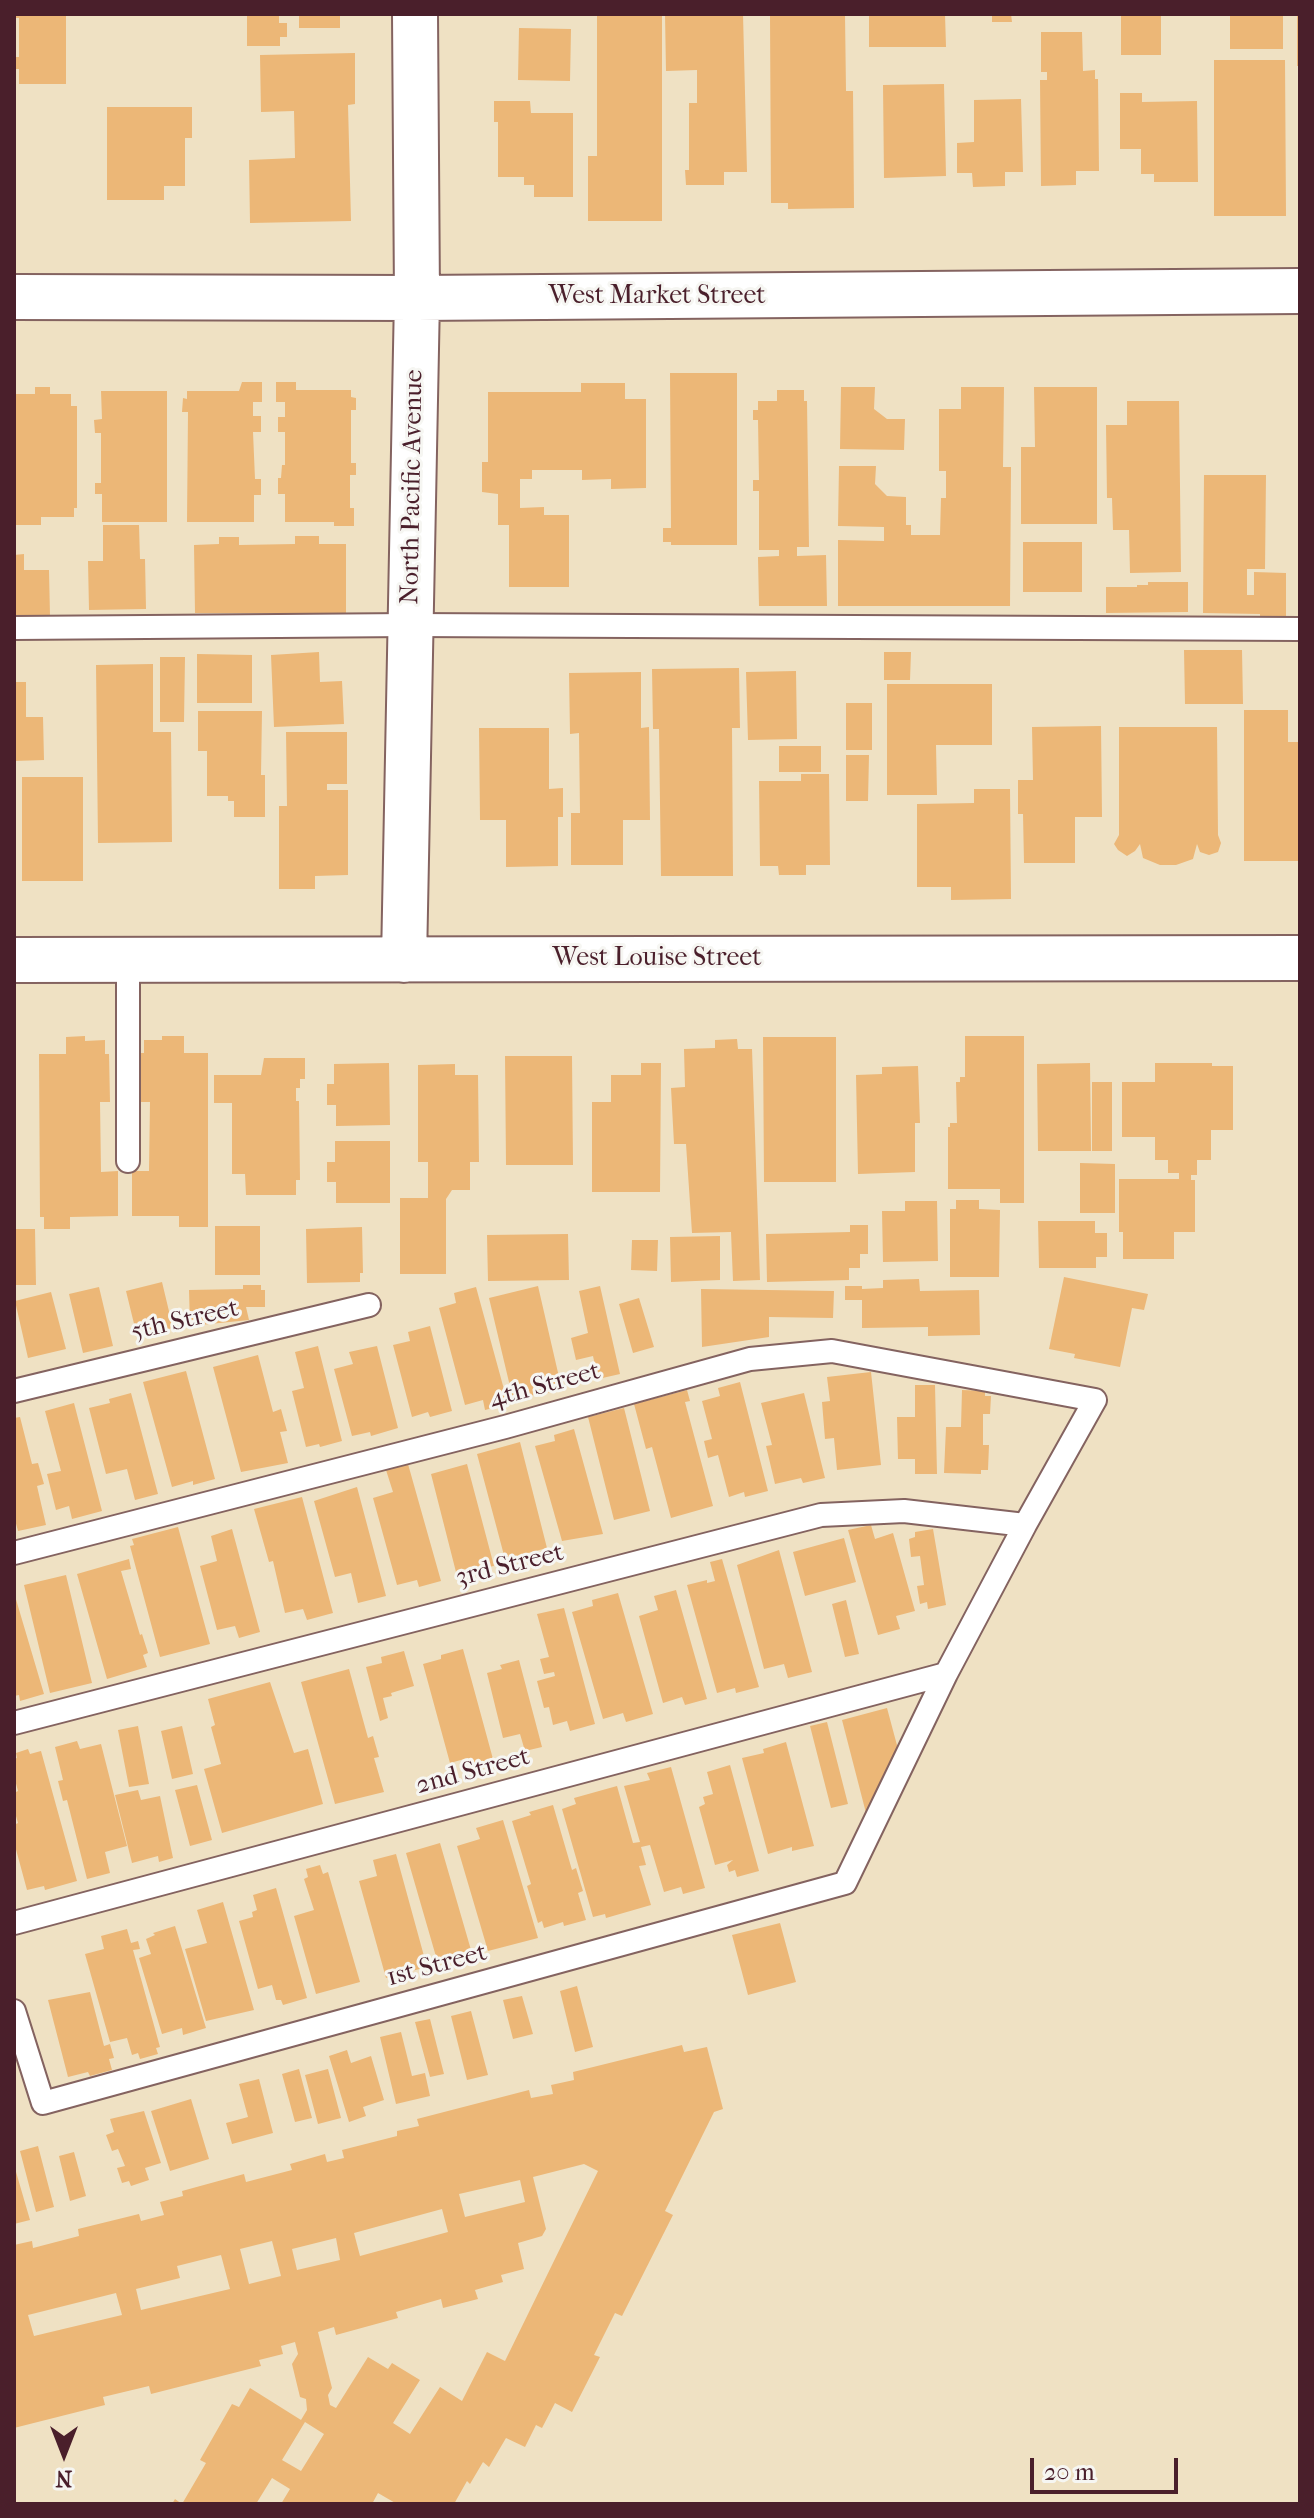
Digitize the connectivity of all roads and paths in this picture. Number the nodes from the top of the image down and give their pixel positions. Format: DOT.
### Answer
graph roads {
  1 [pos="415,14"];
  2 [pos="1300,291"];
  3 [pos="14,297"];
  4 [pos="417,298"];
  5 [pos="410,625"];
  6 [pos="14,628"];
  7 [pos="1300,629"];
  8 [pos="1299,958"];
  9 [pos="14,960"];
  10 [pos="128,960"];
  11 [pos="404,960"];
  12 [pos="128,1161"];
  13 [pos="369,1305"];
  14 [pos="14,1391"];
  15 [pos="1025,1525"];
  16 [pos="14,1553"];
  17 [pos="946,1674"];
  18 [pos="14,1723"];
  19 [pos="14,1923"];
  20 [pos="14,2011"];
  1 -- 4 [label="street, North Pacific Avenue"];
  2 -- 4 [label="street, West Market Street"];
  3 -- 4 [label="street, West Market Street"];
  4 -- 5 [label="street, North Pacific Avenue"];
  5 -- 6 [label="lane"];
  5 -- 7 [label="lane"];
  5 -- 11 [label="street, North Pacific Avenue"];
  8 -- 11 [label="street, West Louise Street"];
  9 -- 10 [label="street, West Louise Street"];
  10 -- 11 [label="street, West Louise Street"];
  10 -- 12 [label="lane"];
  13 -- 14 [label="lane, 5th Street"];
  15 -- 16 [label="lane, 4th Street"];
  15 -- 17 [label="lane"];
  15 -- 18 [label="lane, 3rd Street"];
  17 -- 19 [label="lane, 2nd Street"];
  17 -- 20 [label="lane, 1st Street"];
}
